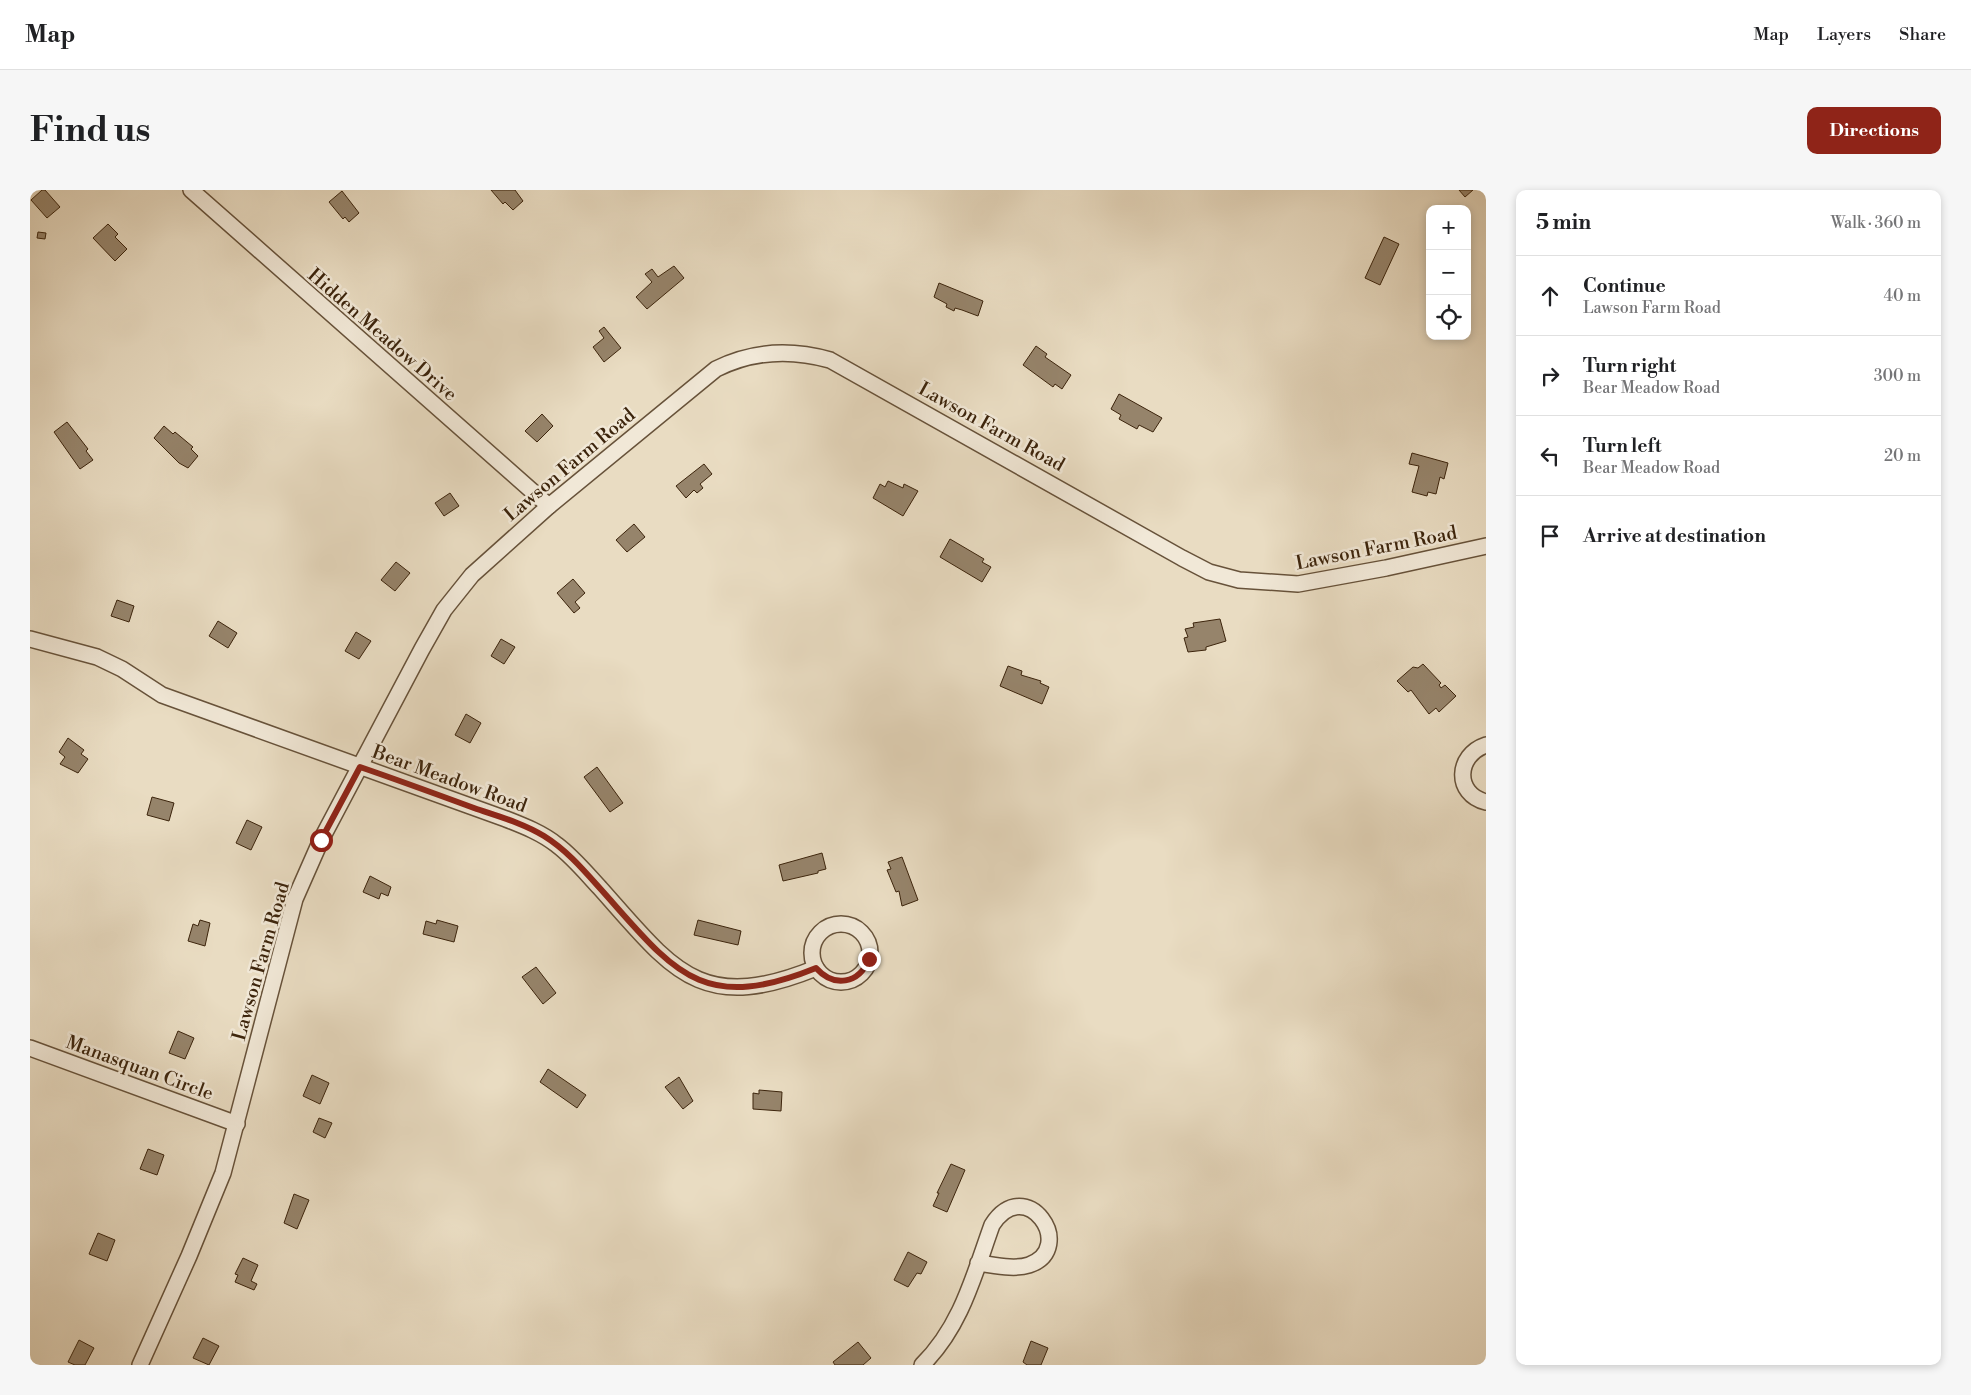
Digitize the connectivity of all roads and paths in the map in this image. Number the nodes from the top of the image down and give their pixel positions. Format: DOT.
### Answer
graph roads {
  1 [pos="191,190"];
  2 [pos="549,506"];
  3 [pos="1486,546"];
  4 [pos="30,639"];
  5 [pos="1486,745"];
  6 [pos="360,767"];
  7 [pos="1486,802"];
  8 [pos="816,968"];
  9 [pos="30,1048"];
  10 [pos="237,1124"];
  11 [pos="978,1264"];
  12 [pos="140,1365"];
  13 [pos="922,1365"];
  1 -- 2 [label="street, Hidden Meadow Drive"];
  2 -- 3 [label="street, Lawson Farm Road"];
  2 -- 6 [label="street, Lawson Farm Road"];
  4 -- 6 [label="street, Bear Meadow Road"];
  5 -- 7 [label="street"];
  6 -- 8 [label="street, Bear Meadow Road"];
  6 -- 10 [label="street, Lawson Farm Road"];
  9 -- 10 [label="street, Manasquan Circle"];
  10 -- 12 [label="street, Lawson Farm Road"];
  11 -- 11 [label="street"];
  11 -- 13 [label="street"];
}
